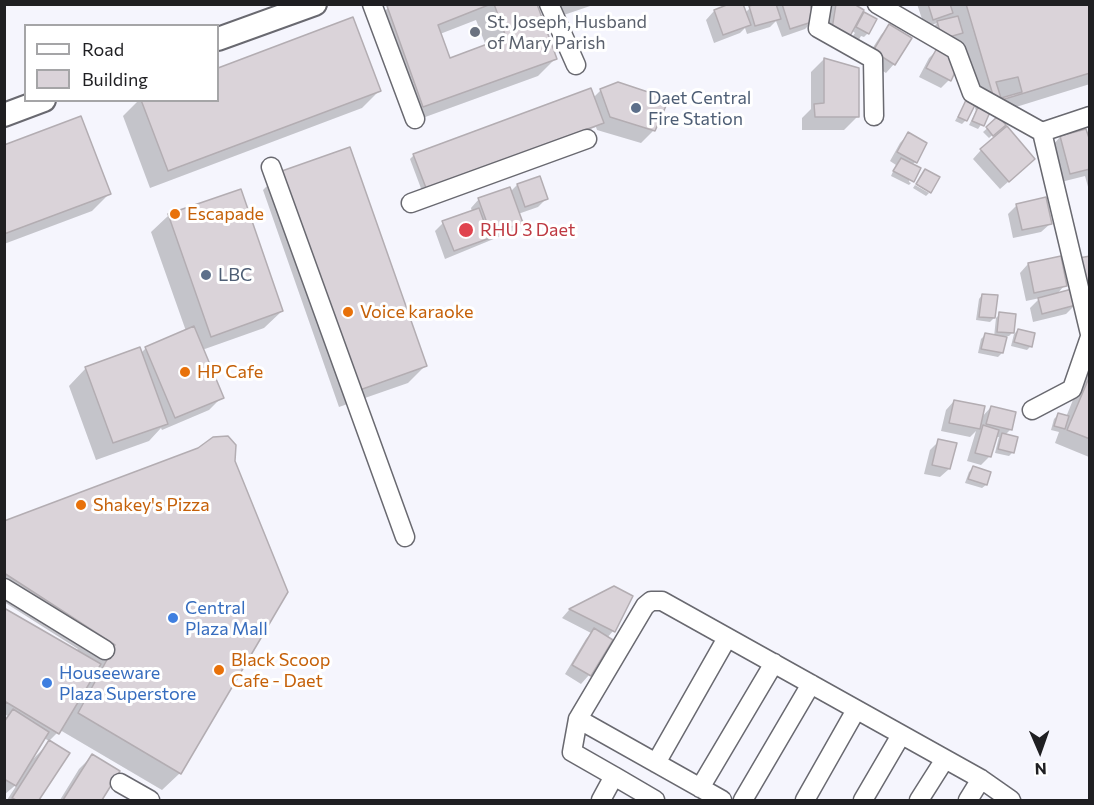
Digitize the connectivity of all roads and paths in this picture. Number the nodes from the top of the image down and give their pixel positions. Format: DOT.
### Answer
graph roads {
  1 [pos="372,4"];
  2 [pos="549,4"];
  3 [pos="822,4"];
  4 [pos="877,4"];
  5 [pos="312,5"];
  6 [pos="219,39"];
  7 [pos="576,64"];
  8 [pos="39,102"];
  9 [pos="4,115"];
  10 [pos="874,116"];
  11 [pos="1089,116"];
  12 [pos="416,119"];
  13 [pos="1042,132"];
  14 [pos="588,139"];
  15 [pos="271,167"];
  16 [pos="411,203"];
  17 [pos="1089,328"];
  18 [pos="1032,410"];
  19 [pos="405,537"];
  20 [pos="4,588"];
  21 [pos="727,638"];
  22 [pos="105,650"];
  23 [pos="774,663"];
  24 [pos="811,684"];
  25 [pos="856,710"];
  26 [pos="578,719"];
  27 [pos="901,735"];
  28 [pos="945,759"];
  29 [pos="656,763"];
  30 [pos="614,776"];
  31 [pos="981,779"];
  32 [pos="120,783"];
  33 [pos="700,788"];
  34 [pos="150,801"];
  35 [pos="601,801"];
  36 [pos="655,801"];
  37 [pos="722,801"];
  38 [pos="743,801"];
  39 [pos="805,801"];
  40 [pos="863,801"];
  41 [pos="919,801"];
  42 [pos="968,801"];
  43 [pos="1011,801"];
  1 -- 12 [label="street"];
  2 -- 7 [label="street"];
  3 -- 10 [label="street"];
  4 -- 13 [label="street"];
  5 -- 6 [label="main road"];
  8 -- 9 [label="main road"];
  11 -- 13 [label="street"];
  13 -- 17 [label="street"];
  14 -- 16 [label="street"];
  15 -- 19 [label="street"];
  17 -- 18 [label="street"];
  20 -- 22 [label="street"];
  21 -- 23 [label="street"];
  21 -- 26 [label="street"];
  21 -- 29 [label="street"];
  23 -- 24 [label="street"];
  23 -- 33 [label="street"];
  24 -- 25 [label="street"];
  24 -- 38 [label="street"];
  25 -- 27 [label="street"];
  25 -- 39 [label="street"];
  26 -- 29 [label="street"];
  26 -- 30 [label="street"];
  27 -- 28 [label="street"];
  27 -- 40 [label="street"];
  28 -- 31 [label="street"];
  28 -- 41 [label="street"];
  29 -- 33 [label="street"];
  30 -- 35 [label="street"];
  30 -- 36 [label="street"];
  31 -- 42 [label="street"];
  31 -- 43 [label="street"];
  32 -- 34 [label="street"];
  33 -- 37 [label="street"];
}
